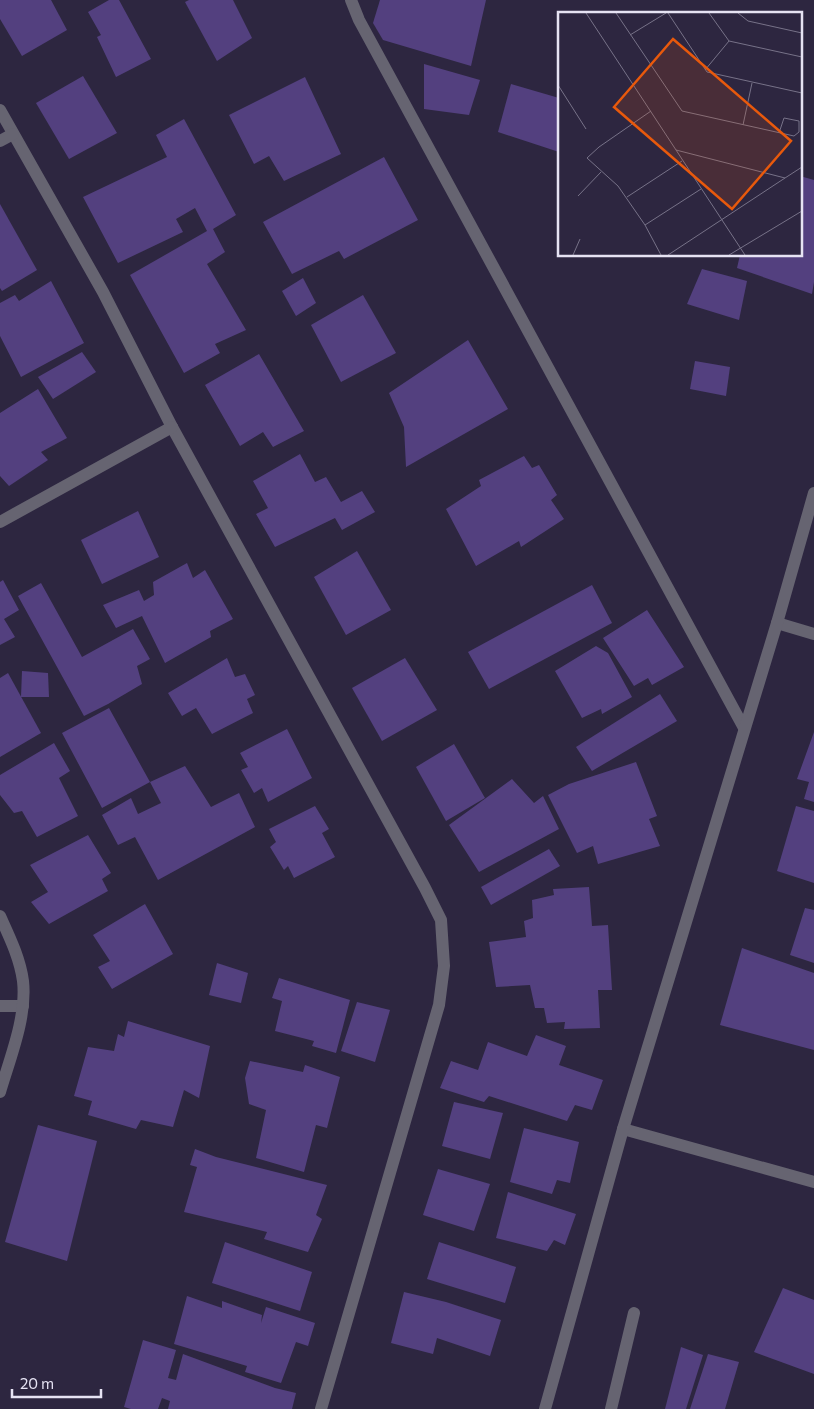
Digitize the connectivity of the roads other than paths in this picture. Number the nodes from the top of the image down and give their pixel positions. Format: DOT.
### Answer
graph roads {
  1 [pos="351,0"];
  2 [pos="0,110"];
  3 [pos="13,134"];
  4 [pos="0,141"];
  5 [pos="172,427"];
  6 [pos="814,493"];
  7 [pos="0,522"];
  8 [pos="777,623"];
  9 [pos="814,634"];
  10 [pos="744,728"];
  11 [pos="0,916"];
  12 [pos="0,1006"];
  13 [pos="23,1006"];
  14 [pos="0,1092"];
  15 [pos="623,1129"];
  16 [pos="814,1182"];
  17 [pos="634,1313"];
  18 [pos="321,1409"];
  19 [pos="546,1409"];
  20 [pos="611,1409"];
  1 -- 10 [label="street"];
  2 -- 3 [label="street"];
  3 -- 4 [label="street"];
  3 -- 5 [label="street"];
  5 -- 7 [label="street"];
  5 -- 18 [label="street"];
  6 -- 8 [label="street"];
  8 -- 9 [label="street"];
  8 -- 10 [label="street"];
  10 -- 15 [label="street"];
  11 -- 13 [label="street"];
  12 -- 13 [label="street"];
  13 -- 14 [label="street"];
  15 -- 16 [label="street"];
  15 -- 19 [label="street"];
  17 -- 20 [label="street"];
}
